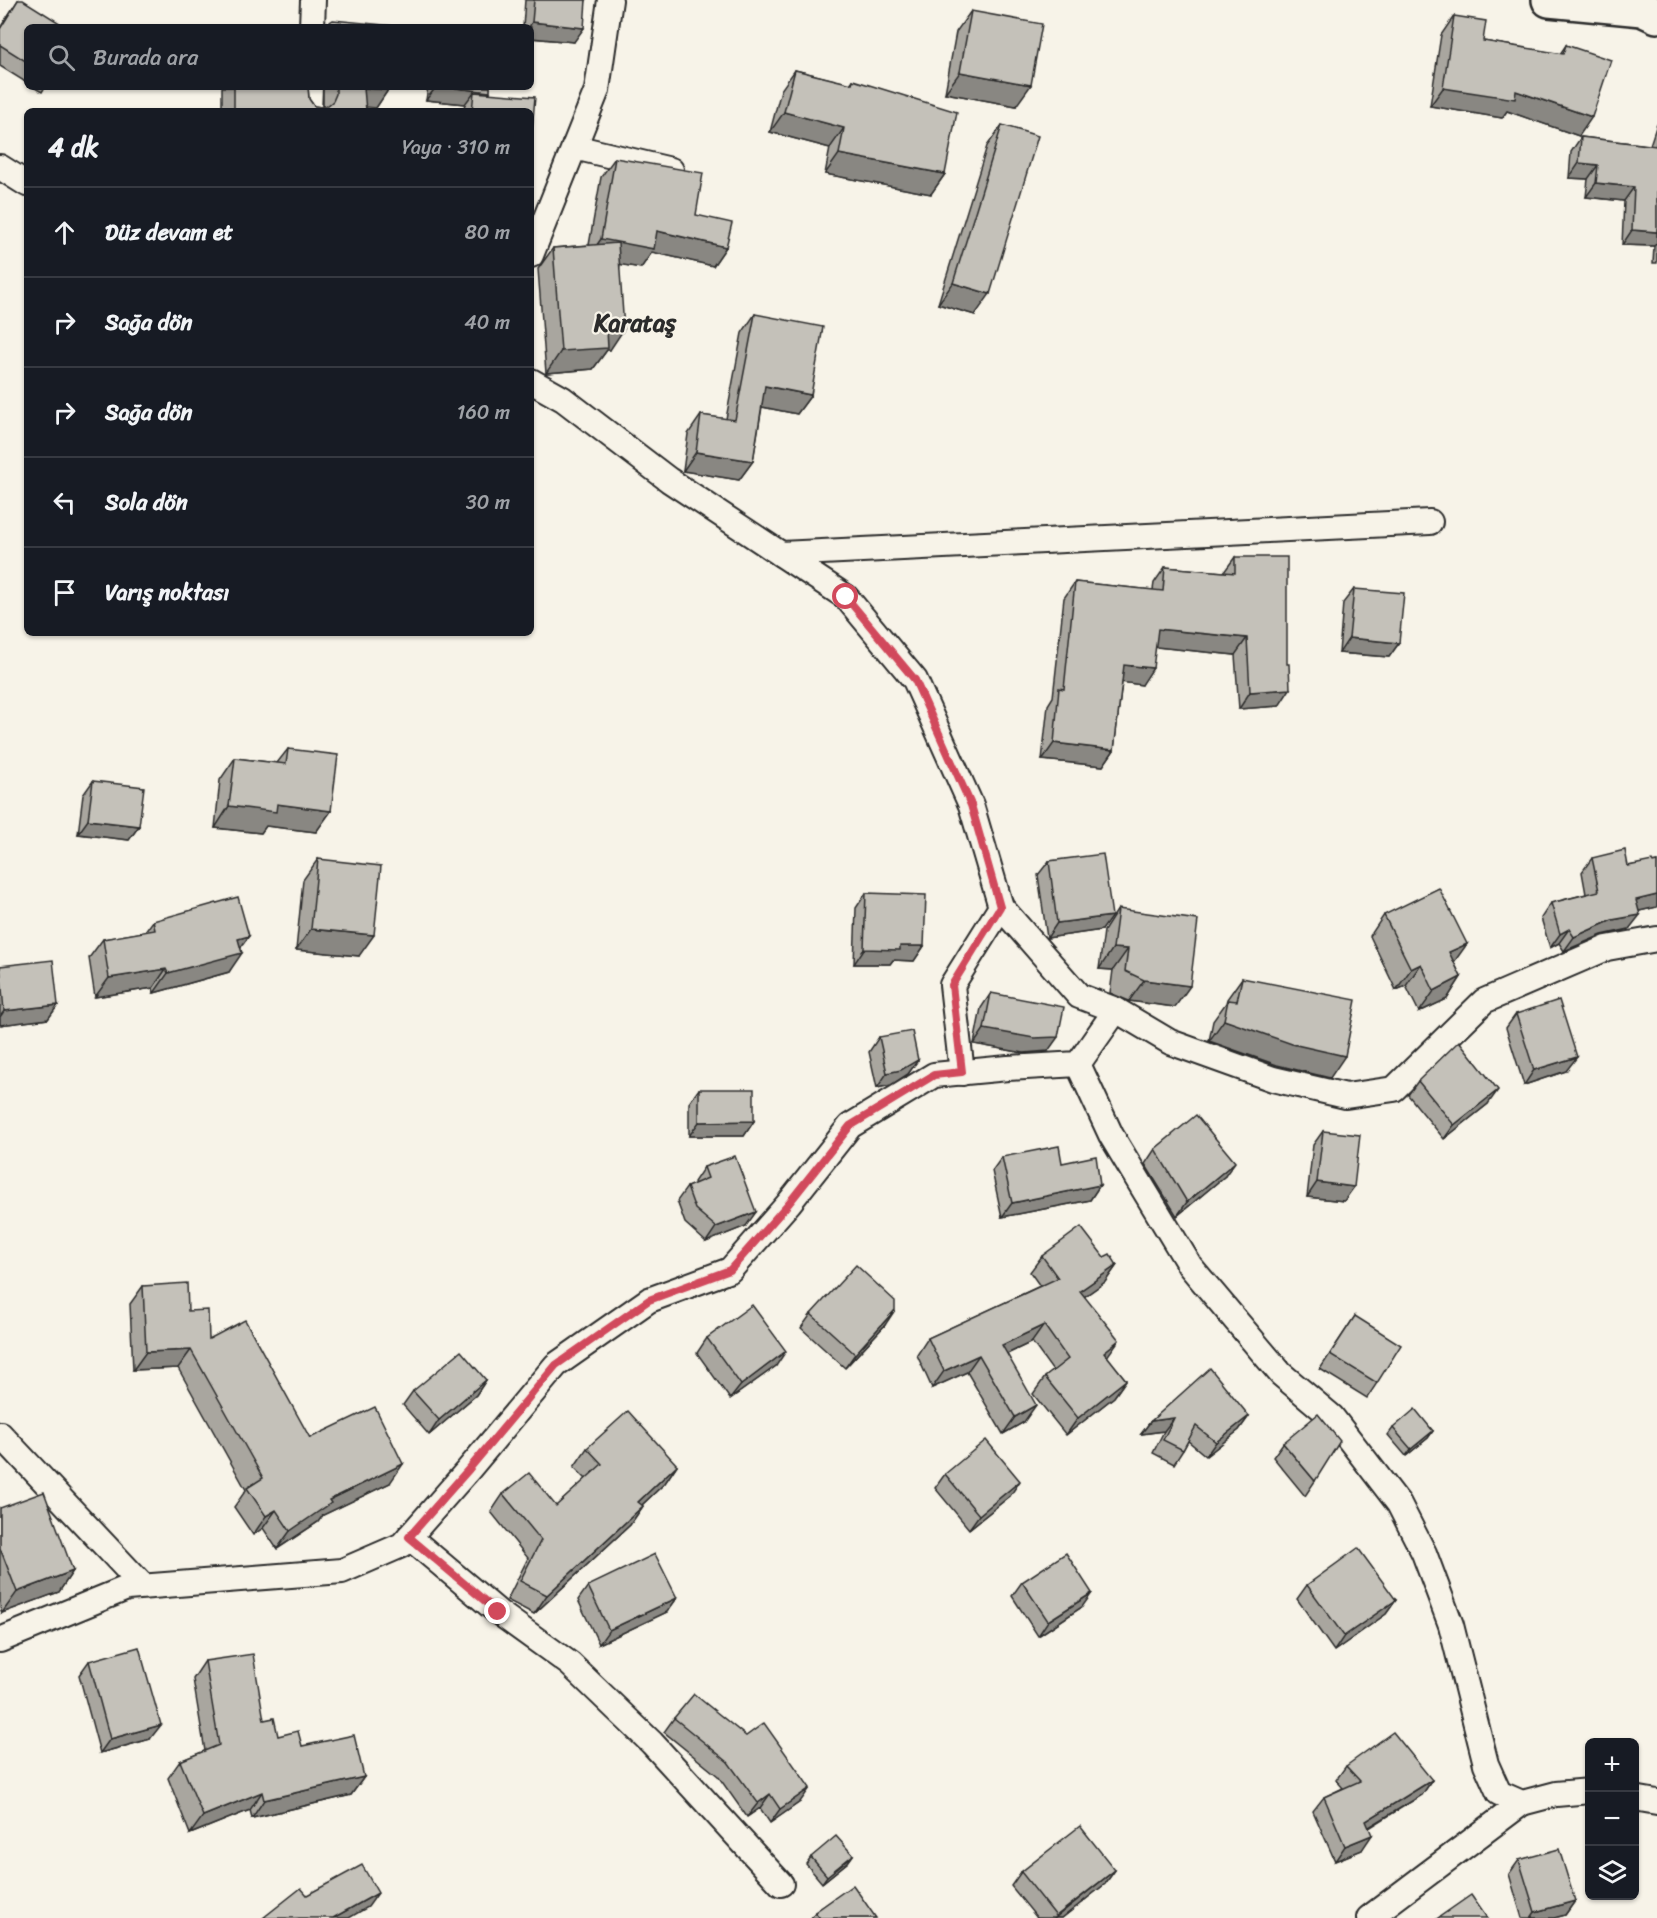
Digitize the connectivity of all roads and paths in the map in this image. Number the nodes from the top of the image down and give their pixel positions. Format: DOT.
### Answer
graph roads {
  1 [pos="313,0"];
  2 [pos="610,0"];
  3 [pos="1549,0"];
  4 [pos="1657,16"];
  5 [pos="312,24"];
  6 [pos="310,90"];
  7 [pos="309,108"];
  8 [pos="574,147"];
  9 [pos="0,167"];
  10 [pos="688,174"];
  11 [pos="24,182"];
  12 [pos="534,247"];
  13 [pos="534,383"];
  14 [pos="1430,522"];
  15 [pos="781,554"];
  16 [pos="1000,907"];
  17 [pos="1657,939"];
  18 [pos="1116,1010"];
  19 [pos="1078,1064"];
  20 [pos="962,1072"];
  21 [pos="0,1434"];
  22 [pos="409,1537"];
  23 [pos="143,1586"];
  24 [pos="0,1640"];
  25 [pos="1585,1791"];
  26 [pos="1639,1799"];
  27 [pos="1657,1802"];
  28 [pos="1522,1803"];
  29 [pos="781,1884"];
  30 [pos="1369,1918"];
  1 -- 5 [label="street"];
  2 -- 8 [label="street"];
  3 -- 4 [label="street"];
  6 -- 7 [label="street"];
  8 -- 10 [label="street"];
  8 -- 12 [label="street"];
  9 -- 11 [label="street"];
  13 -- 15 [label="street"];
  14 -- 15 [label="street"];
  15 -- 16 [label="street"];
  16 -- 18 [label="street"];
  16 -- 20 [label="street"];
  17 -- 18 [label="street"];
  18 -- 19 [label="street"];
  19 -- 20 [label="street"];
  19 -- 28 [label="street"];
  20 -- 22 [label="street"];
  21 -- 23 [label="street"];
  22 -- 23 [label="street"];
  22 -- 29 [label="street"];
  23 -- 24 [label="street"];
  25 -- 28 [label="street"];
  26 -- 27 [label="street"];
  28 -- 30 [label="street"];
}
